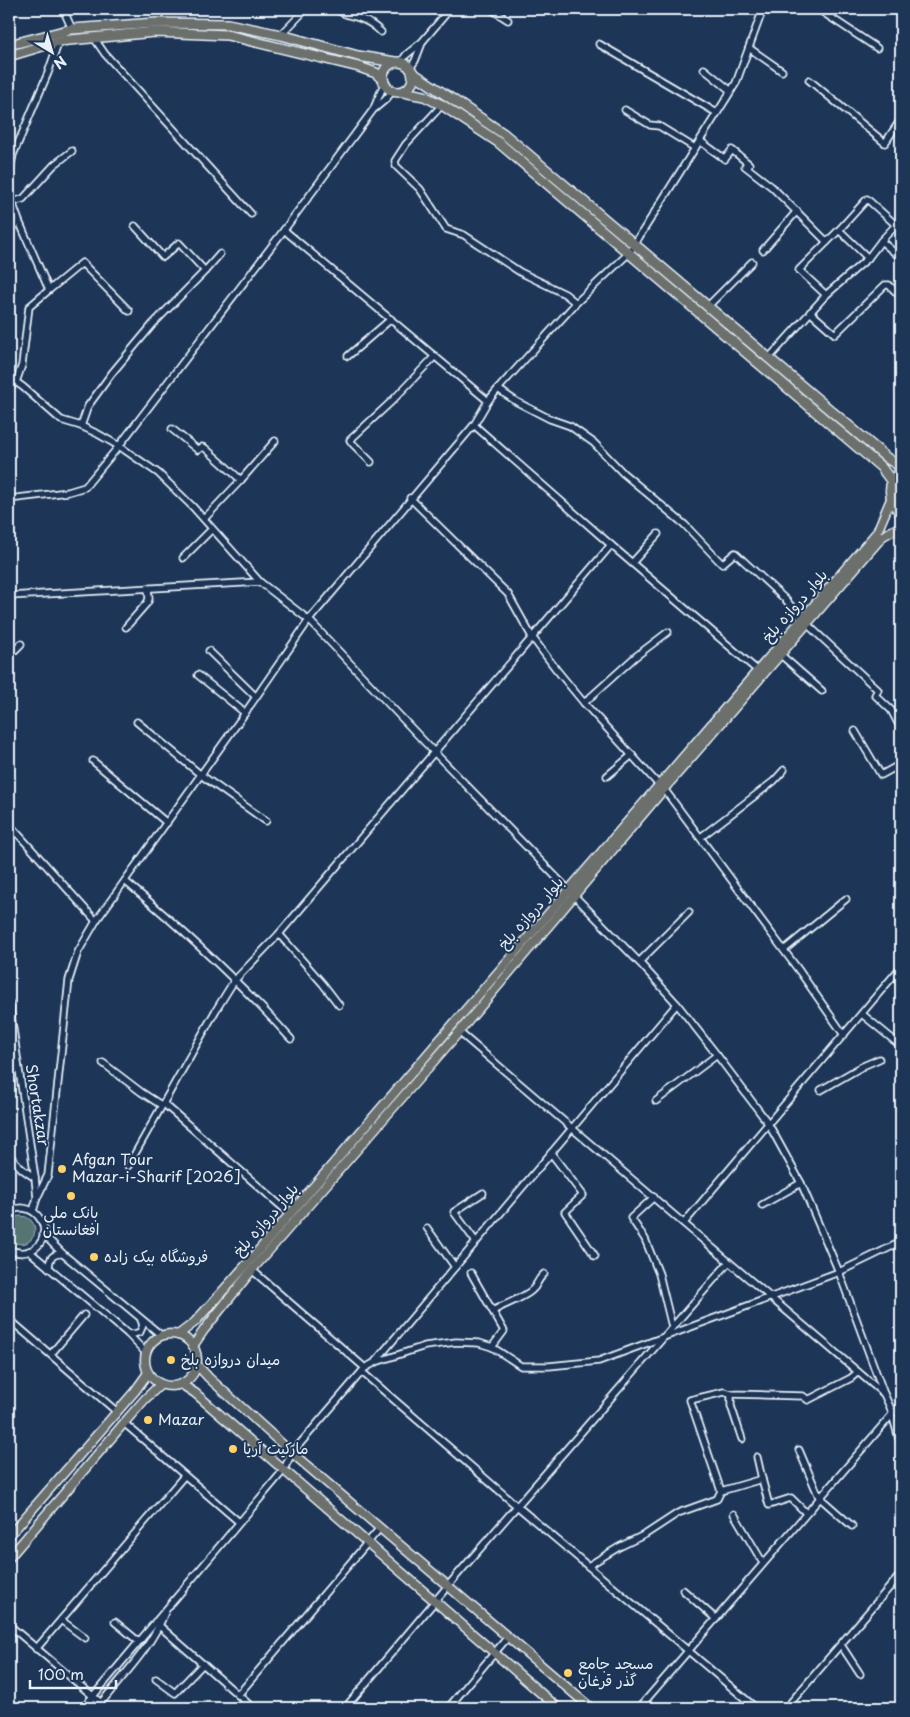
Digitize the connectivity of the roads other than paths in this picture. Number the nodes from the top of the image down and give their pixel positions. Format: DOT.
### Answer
graph roads {
  1 [pos="63,9"];
  2 [pos="306,9"];
  3 [pos="336,9"];
  4 [pos="450,9"];
  5 [pos="490,9"];
  6 [pos="763,9"];
  7 [pos="818,9"];
  8 [pos="508,20"];
  9 [pos="72,28"];
  10 [pos="381,32"];
  11 [pos="281,35"];
  12 [pos="94,38"];
  13 [pos="59,41"];
  14 [pos="422,42"];
  15 [pos="9,44"];
  16 [pos="600,44"];
  17 [pos="749,48"];
  18 [pos="877,48"];
  19 [pos="9,56"];
  20 [pos="398,62"];
  21 [pos="704,69"];
  22 [pos="411,71"];
  23 [pos="782,71"];
  24 [pos="809,80"];
  25 [pos="383,81"];
  26 [pos="731,91"];
  27 [pos="392,92"];
  28 [pos="403,92"];
  29 [pos="442,105"];
  30 [pos="373,110"];
  31 [pos="625,110"];
  32 [pos="717,113"];
  33 [pos="901,119"];
  34 [pos="700,141"];
  35 [pos="695,148"];
  36 [pos="72,151"];
  37 [pos="11,152"];
  38 [pos="9,175"];
  39 [pos="9,193"];
  40 [pos="12,202"];
  41 [pos="797,211"];
  42 [pos="252,214"];
  43 [pos="901,220"];
  44 [pos="19,221"];
  45 [pos="896,225"];
  46 [pos="136,226"];
  47 [pos="9,230"];
  48 [pos="284,230"];
  49 [pos="839,230"];
  50 [pos="881,240"];
  51 [pos="827,242"];
  52 [pos="634,244"];
  53 [pos="763,250"];
  54 [pos="629,253"];
  55 [pos="220,254"];
  56 [pos="868,258"];
  57 [pos="901,258"];
  58 [pos="752,262"];
  59 [pos="205,270"];
  60 [pos="49,290"];
  61 [pos="826,295"];
  62 [pos="901,297"];
  63 [pos="576,303"];
  64 [pos="708,306"];
  65 [pos="129,310"];
  66 [pos="810,312"];
  67 [pos="391,319"];
  68 [pos="348,356"];
  69 [pos="435,356"];
  70 [pos="769,358"];
  71 [pos="9,382"];
  72 [pos="16,382"];
  73 [pos="9,388"];
  74 [pos="498,389"];
  75 [pos="488,401"];
  76 [pos="474,425"];
  77 [pos="81,426"];
  78 [pos="172,429"];
  79 [pos="275,441"];
  80 [pos="119,446"];
  81 [pos="371,462"];
  82 [pos="901,469"];
  83 [pos="241,480"];
  84 [pos="892,482"];
  85 [pos="410,498"];
  86 [pos="9,499"];
  87 [pos="891,499"];
  88 [pos="901,513"];
  89 [pos="204,519"];
  90 [pos="901,526"];
  91 [pos="212,530"];
  92 [pos="658,534"];
  93 [pos="611,545"];
  94 [pos="184,558"];
  95 [pos="632,563"];
  96 [pos="260,582"];
  97 [pos="148,588"];
  98 [pos="9,596"];
  99 [pos="308,620"];
  100 [pos="804,621"];
  101 [pos="126,627"];
  102 [pos="668,632"];
  103 [pos="532,637"];
  104 [pos="21,644"];
  105 [pos="209,652"];
  106 [pos="781,655"];
  107 [pos="9,656"];
  108 [pos="757,670"];
  109 [pos="198,675"];
  110 [pos="822,691"];
  111 [pos="256,697"];
  112 [pos="584,703"];
  113 [pos="245,713"];
  114 [pos="137,722"];
  115 [pos="901,729"];
  116 [pos="855,731"];
  117 [pos="435,753"];
  118 [pos="632,755"];
  119 [pos="93,761"];
  120 [pos="901,764"];
  121 [pos="784,770"];
  122 [pos="201,774"];
  123 [pos="606,776"];
  124 [pos="661,787"];
  125 [pos="266,821"];
  126 [pos="167,823"];
  127 [pos="9,824"];
  128 [pos="701,838"];
  129 [pos="125,881"];
  130 [pos="571,893"];
  131 [pos="846,899"];
  132 [pos="689,912"];
  133 [pos="96,921"];
  134 [pos="278,934"];
  135 [pos="784,950"];
  136 [pos="639,962"];
  137 [pos="901,967"];
  138 [pos="234,980"];
  139 [pos="9,1002"];
  140 [pos="677,1004"];
  141 [pos="339,1005"];
  142 [pos="862,1014"];
  143 [pos="460,1032"];
  144 [pos="11,1034"];
  145 [pos="844,1035"];
  146 [pos="291,1039"];
  147 [pos="901,1046"];
  148 [pos="717,1055"];
  149 [pos="879,1059"];
  150 [pos="103,1063"];
  151 [pos="821,1090"];
  152 [pos="656,1101"];
  153 [pos="162,1104"];
  154 [pos="768,1123"];
  155 [pos="573,1128"];
  156 [pos="551,1153"];
  157 [pos="9,1155"];
  158 [pos="128,1166"];
  159 [pos="35,1178"];
  160 [pos="801,1183"];
  161 [pos="483,1193"];
  162 [pos="654,1197"];
  163 [pos="37,1198"];
  164 [pos="762,1205"];
  165 [pos="9,1211"];
  166 [pos="33,1211"];
  167 [pos="290,1213"];
  168 [pos="684,1222"];
  169 [pos="427,1228"];
  170 [pos="43,1234"];
  171 [pos="476,1242"];
  172 [pos="901,1242"];
  173 [pos="10,1251"];
  174 [pos="29,1251"];
  175 [pos="63,1254"];
  176 [pos="595,1256"];
  177 [pos="729,1262"];
  178 [pos="455,1266"];
  179 [pos="50,1268"];
  180 [pos="252,1270"];
  181 [pos="839,1272"];
  182 [pos="471,1273"];
  183 [pos="544,1274"];
  184 [pos="770,1296"];
  185 [pos="493,1311"];
  186 [pos="84,1315"];
  187 [pos="9,1319"];
  188 [pos="140,1319"];
  189 [pos="672,1327"];
  190 [pos="128,1334"];
  191 [pos="178,1334"];
  192 [pos="161,1336"];
  193 [pos="663,1338"];
  194 [pos="193,1346"];
  195 [pos="492,1347"];
  196 [pos="146,1353"];
  197 [pos="51,1354"];
  198 [pos="374,1363"];
  199 [pos="197,1365"];
  200 [pos="363,1370"];
  201 [pos="858,1372"];
  202 [pos="148,1373"];
  203 [pos="161,1384"];
  204 [pos="181,1384"];
  205 [pos="731,1394"];
  206 [pos="884,1394"];
  207 [pos="901,1404"];
  208 [pos="116,1411"];
  209 [pos="892,1414"];
  210 [pos="124,1423"];
  211 [pos="742,1439"];
  212 [pos="901,1446"];
  213 [pos="799,1450"];
  214 [pos="292,1454"];
  215 [pos="757,1457"];
  216 [pos="283,1471"];
  217 [pos="184,1476"];
  218 [pos="762,1479"];
  219 [pos="721,1491"];
  220 [pos="819,1497"];
  221 [pos="517,1506"];
  222 [pos="806,1513"];
  223 [pos="734,1514"];
  224 [pos="239,1522"];
  225 [pos="852,1526"];
  226 [pos="380,1528"];
  227 [pos="9,1536"];
  228 [pos="367,1544"];
  229 [pos="9,1558"];
  230 [pos="763,1563"];
  231 [pos="588,1566"];
  232 [pos="901,1574"];
  233 [pos="448,1586"];
  234 [pos="683,1590"];
  235 [pos="435,1602"];
  236 [pos="716,1619"];
  237 [pos="61,1620"];
  238 [pos="115,1622"];
  239 [pos="157,1624"];
  240 [pos="9,1626"];
  241 [pos="508,1637"];
  242 [pos="85,1638"];
  243 [pos="138,1641"];
  244 [pos="841,1645"];
  245 [pos="36,1649"];
  246 [pos="688,1650"];
  247 [pos="494,1653"];
  248 [pos="203,1664"];
  249 [pos="860,1674"];
  250 [pos="156,1679"];
  251 [pos="238,1695"];
  252 [pos="92,1696"];
  253 [pos="99,1706"];
  254 [pos="83,1708"];
  255 [pos="107,1708"];
  256 [pos="254,1708"];
  257 [pos="345,1708"];
  258 [pos="448,1708"];
  259 [pos="558,1708"];
  260 [pos="591,1708"];
  261 [pos="639,1708"];
  262 [pos="756,1708"];
  263 [pos="786,1708"];
  1 -- 9 [label="street"];
  2 -- 11 [label="street"];
  3 -- 10 [label="street"];
  4 -- 14 [label="street"];
  5 -- 8 [label="street"];
  6 -- 17 [label="street"];
  7 -- 18 [label="street"];
  9 -- 11 [label="highway"];
  9 -- 15 [label="highway"];
  11 -- 20 [label="highway"];
  12 -- 13 [label="highway"];
  12 -- 25 [label="highway"];
  12 -- 42 [label="street"];
  13 -- 19 [label="highway"];
  13 -- 37 [label="street"];
  14 -- 20 [label="street"];
  14 -- 22 [label="street"];
  16 -- 32 [label="street"];
  17 -- 23 [label="street"];
  17 -- 26 [label="street"];
  20 -- 22 [label="highway"];
  20 -- 25 [label="highway"];
  21 -- 26 [label="street"];
  22 -- 28 [label="highway"];
  22 -- 52 [label="highway"];
  24 -- 33 [label="street"];
  25 -- 27 [label="highway"];
  25 -- 30 [label="street"];
  26 -- 32 [label="street"];
  27 -- 28 [label="highway"];
  27 -- 30 [label="street"];
  28 -- 29 [label="highway"];
  29 -- 54 [label="highway"];
  29 -- 63 [label="street"];
  30 -- 48 [label="street"];
  31 -- 35 [label="street"];
  32 -- 34 [label="street"];
  34 -- 35 [label="street"];
  34 -- 41 [label="street"];
  35 -- 52 [label="street"];
  36 -- 40 [label="street"];
  37 -- 38 [label="street"];
  39 -- 40 [label="street"];
  40 -- 44 [label="street"];
  41 -- 51 [label="street"];
  41 -- 53 [label="street"];
  43 -- 45 [label="street"];
  44 -- 47 [label="street"];
  44 -- 60 [label="street"];
  45 -- 49 [label="street"];
  45 -- 50 [label="street"];
  46 -- 59 [label="street"];
  48 -- 67 [label="street"];
  48 -- 80 [label="street"];
  49 -- 51 [label="street"];
  49 -- 56 [label="street"];
  50 -- 56 [label="street"];
  50 -- 57 [label="street"];
  51 -- 61 [label="street"];
  52 -- 54 [label="street"];
  52 -- 64 [label="highway"];
  54 -- 63 [label="street"];
  54 -- 84 [label="highway"];
  55 -- 59 [label="street"];
  56 -- 61 [label="street"];
  58 -- 64 [label="street"];
  59 -- 77 [label="street"];
  60 -- 65 [label="street"];
  60 -- 72 [label="street"];
  61 -- 66 [label="street"];
  62 -- 66 [label="street"];
  63 -- 74 [label="street"];
  64 -- 70 [label="highway"];
  66 -- 70 [label="street"];
  67 -- 68 [label="street"];
  67 -- 69 [label="street"];
  69 -- 75 [label="street"];
  69 -- 81 [label="street"];
  70 -- 82 [label="highway"];
  71 -- 72 [label="street"];
  72 -- 73 [label="street"];
  72 -- 77 [label="street"];
  74 -- 75 [label="street"];
  74 -- 100 [label="street"];
  75 -- 76 [label="street"];
  76 -- 85 [label="street"];
  76 -- 93 [label="street"];
  77 -- 80 [label="street"];
  78 -- 83 [label="street"];
  79 -- 83 [label="street"];
  80 -- 86 [label="street"];
  80 -- 89 [label="street"];
  82 -- 84 [label="highway"];
  83 -- 89 [label="street"];
  84 -- 87 [label="highway"];
  85 -- 99 [label="street"];
  85 -- 103 [label="street"];
  87 -- 88 [label="highway"];
  87 -- 100 [label="main road, بلوار دروازه بلخ"];
  89 -- 91 [label="street"];
  90 -- 100 [label="main road, بلوار دروازه بلخ"];
  91 -- 94 [label="street"];
  91 -- 96 [label="street"];
  92 -- 95 [label="street"];
  93 -- 95 [label="street"];
  93 -- 103 [label="street"];
  95 -- 108 [label="street"];
  96 -- 97 [label="street"];
  96 -- 99 [label="street"];
  97 -- 98 [label="street"];
  97 -- 101 [label="street"];
  99 -- 111 [label="street"];
  99 -- 117 [label="street"];
  100 -- 106 [label="main road, بلوار دروازه بلخ"];
  100 -- 108 [label="main road, بلوار دروازه بلخ"];
  100 -- 115 [label="street"];
  102 -- 112 [label="street"];
  103 -- 112 [label="street"];
  103 -- 117 [label="street"];
  104 -- 107 [label="street"];
  105 -- 111 [label="street"];
  106 -- 110 [label="street"];
  106 -- 124 [label="main road, بلوار دروازه بلخ"];
  108 -- 124 [label="main road, بلوار دروازه بلخ"];
  109 -- 113 [label="street"];
  111 -- 113 [label="street"];
  112 -- 118 [label="street"];
  113 -- 122 [label="street"];
  114 -- 122 [label="street"];
  116 -- 120 [label="street"];
  117 -- 130 [label="street"];
  117 -- 134 [label="street"];
  118 -- 123 [label="street"];
  118 -- 124 [label="street"];
  119 -- 126 [label="street"];
  121 -- 128 [label="street"];
  122 -- 125 [label="street"];
  122 -- 126 [label="street"];
  124 -- 128 [label="street"];
  124 -- 130 [label="main road, بلوار دروازه بلخ"];
  126 -- 129 [label="street"];
  127 -- 133 [label="street"];
  128 -- 135 [label="street"];
  129 -- 133 [label="street"];
  129 -- 138 [label="street"];
  130 -- 136 [label="street"];
  130 -- 143 [label="main road, بلوار دروازه بلخ"];
  130 -- 167 [label="main road, بلوار دروازه بلخ"];
  131 -- 135 [label="street"];
  132 -- 136 [label="street"];
  133 -- 163 [label="street"];
  134 -- 138 [label="street"];
  134 -- 141 [label="street"];
  135 -- 145 [label="street"];
  136 -- 140 [label="street"];
  137 -- 142 [label="street"];
  138 -- 146 [label="street"];
  138 -- 153 [label="street"];
  139 -- 144 [label="street, Shortakzar"];
  140 -- 148 [label="street"];
  140 -- 155 [label="street"];
  142 -- 145 [label="street"];
  142 -- 147 [label="street"];
  143 -- 155 [label="street"];
  143 -- 180 [label="main road, بلوار دروازه بلخ"];
  144 -- 159 [label="street, Shortakzar"];
  145 -- 154 [label="street"];
  148 -- 152 [label="street"];
  148 -- 154 [label="street"];
  149 -- 151 [label="street"];
  150 -- 153 [label="street"];
  153 -- 158 [label="street"];
  153 -- 167 [label="street"];
  154 -- 160 [label="street"];
  154 -- 168 [label="street"];
  155 -- 156 [label="street"];
  155 -- 162 [label="street"];
  156 -- 171 [label="street"];
  156 -- 176 [label="street"];
  157 -- 159 [label="street"];
  159 -- 163 [label="street, Shortakzar"];
  160 -- 164 [label="street"];
  160 -- 181 [label="street"];
  161 -- 171 [label="street"];
  162 -- 168 [label="street"];
  162 -- 189 [label="street"];
  163 -- 166 [label="street, Shortakzar"];
  165 -- 166 [label="street"];
  166 -- 170 [label="street"];
  167 -- 191 [label="main road, بلوار دروازه بلخ"];
  168 -- 177 [label="street"];
  169 -- 178 [label="street"];
  170 -- 174 [label="street"];
  170 -- 175 [label="street"];
  171 -- 178 [label="street"];
  172 -- 181 [label="street"];
  173 -- 174 [label="street"];
  174 -- 179 [label="street"];
  175 -- 179 [label="street"];
  175 -- 188 [label="street"];
  177 -- 184 [label="street"];
  177 -- 189 [label="street"];
  178 -- 198 [label="street"];
  179 -- 190 [label="street"];
  180 -- 194 [label="main road, بلوار دروازه بلخ"];
  180 -- 200 [label="street"];
  181 -- 184 [label="street"];
  181 -- 206 [label="street"];
  182 -- 185 [label="street"];
  183 -- 185 [label="street"];
  184 -- 193 [label="street"];
  184 -- 201 [label="street"];
  185 -- 195 [label="street"];
  186 -- 197 [label="street"];
  187 -- 197 [label="street"];
  188 -- 190 [label="street"];
  188 -- 192 [label="street"];
  189 -- 193 [label="street"];
  190 -- 196 [label="street"];
  191 -- 192 [label="main road"];
  191 -- 194 [label="main road"];
  192 -- 196 [label="main road"];
  193 -- 195 [label="street"];
  193 -- 221 [label="street"];
  194 -- 199 [label="main road"];
  195 -- 198 [label="street"];
  196 -- 202 [label="main road"];
  197 -- 208 [label="street"];
  198 -- 200 [label="street"];
  199 -- 204 [label="main road"];
  199 -- 214 [label="main road"];
  200 -- 214 [label="street"];
  200 -- 221 [label="street"];
  201 -- 205 [label="street"];
  201 -- 206 [label="street"];
  202 -- 203 [label="main road"];
  202 -- 208 [label="main road"];
  203 -- 204 [label="main road"];
  203 -- 210 [label="main road"];
  204 -- 216 [label="main road"];
  205 -- 211 [label="street"];
  205 -- 219 [label="street"];
  206 -- 209 [label="street"];
  207 -- 209 [label="street"];
  208 -- 227 [label="main road"];
  209 -- 212 [label="street"];
  209 -- 220 [label="street"];
  210 -- 217 [label="street"];
  210 -- 229 [label="main road"];
  213 -- 220 [label="street"];
  214 -- 216 [label="street"];
  214 -- 226 [label="main road"];
  215 -- 218 [label="street"];
  216 -- 224 [label="street"];
  216 -- 228 [label="main road"];
  217 -- 224 [label="street"];
  217 -- 237 [label="street"];
  218 -- 219 [label="street"];
  218 -- 222 [label="street"];
  219 -- 231 [label="street"];
  220 -- 222 [label="street"];
  220 -- 225 [label="street"];
  221 -- 231 [label="street"];
  221 -- 233 [label="street"];
  222 -- 230 [label="street"];
  223 -- 230 [label="street"];
  224 -- 239 [label="street"];
  226 -- 228 [label="street"];
  226 -- 233 [label="main road"];
  228 -- 235 [label="main road"];
  228 -- 251 [label="street"];
  230 -- 236 [label="street"];
  231 -- 246 [label="street"];
  232 -- 244 [label="street"];
  233 -- 235 [label="street"];
  233 -- 241 [label="main road"];
  234 -- 236 [label="street"];
  235 -- 247 [label="main road"];
  235 -- 257 [label="street"];
  236 -- 246 [label="street"];
  237 -- 242 [label="street"];
  237 -- 245 [label="street"];
  238 -- 243 [label="street"];
  239 -- 243 [label="street"];
  239 -- 248 [label="street"];
  239 -- 253 [label="street"];
  240 -- 245 [label="street"];
  241 -- 247 [label="street"];
  241 -- 260 [label="main road"];
  243 -- 252 [label="street"];
  244 -- 249 [label="street"];
  244 -- 263 [label="street"];
  245 -- 252 [label="street"];
  246 -- 261 [label="street"];
  246 -- 262 [label="street"];
  247 -- 258 [label="street"];
  247 -- 259 [label="main road"];
  248 -- 250 [label="street"];
  248 -- 251 [label="street"];
  251 -- 256 [label="street"];
  252 -- 253 [label="street"];
  252 -- 254 [label="street"];
  253 -- 255 [label="street"];
}
